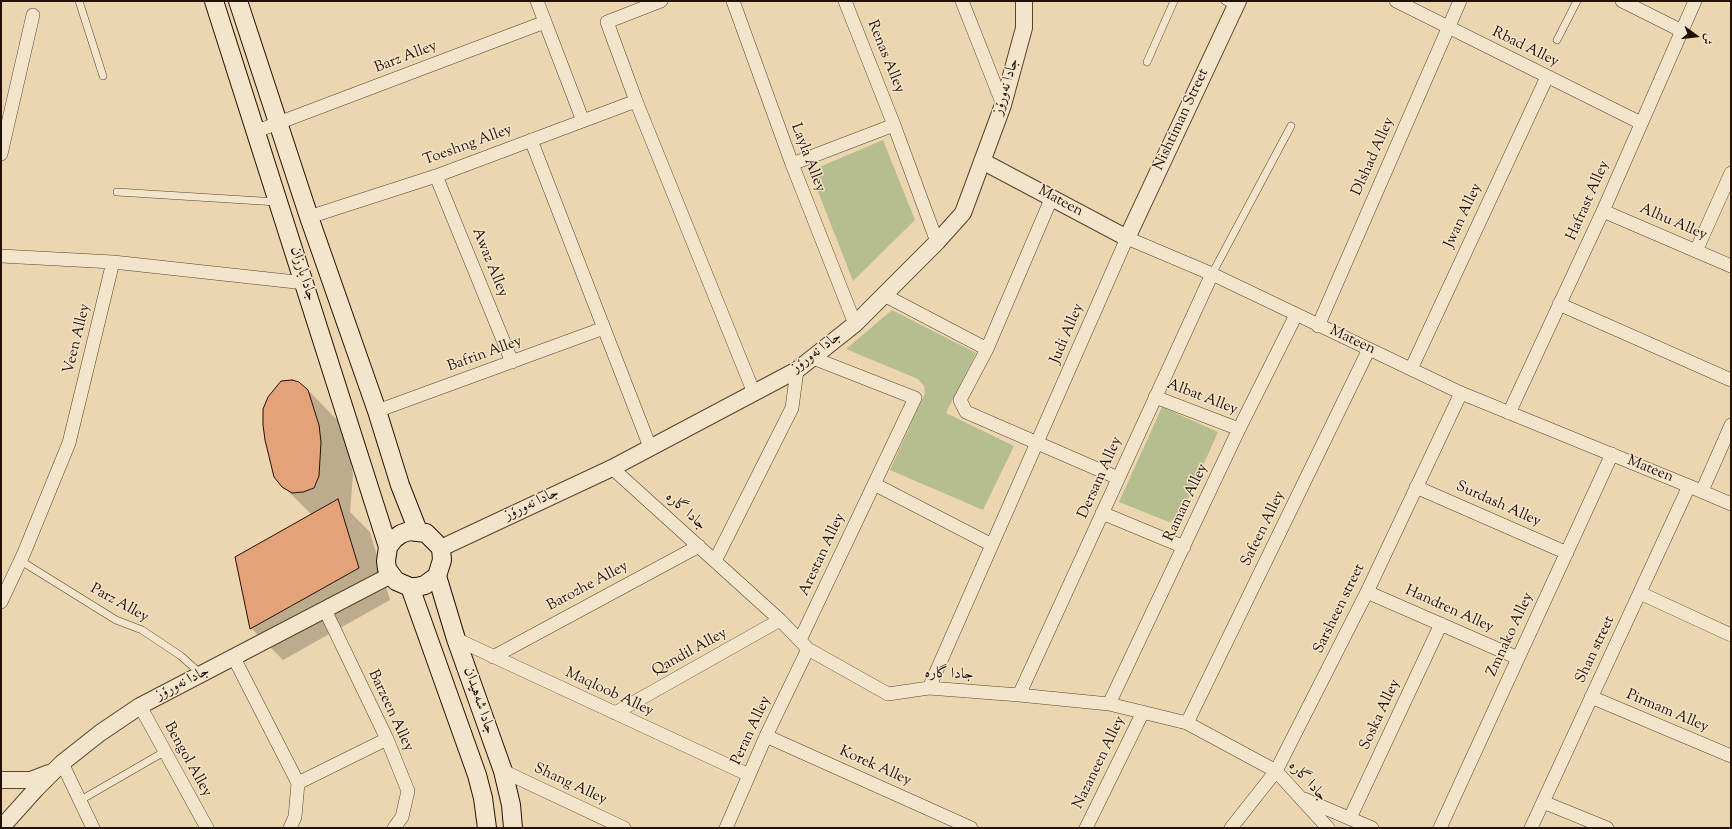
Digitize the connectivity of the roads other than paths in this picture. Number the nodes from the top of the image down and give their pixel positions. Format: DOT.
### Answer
graph roads {
  1 [pos="79,1"];
  2 [pos="214,1"];
  3 [pos="238,1"];
  4 [pos="537,1"];
  5 [pos="661,1"];
  6 [pos="733,1"];
  7 [pos="845,1"];
  8 [pos="962,1"];
  9 [pos="1024,1"];
  10 [pos="1174,1"];
  11 [pos="1396,1"];
  12 [pos="1460,1"];
  13 [pos="1577,1"];
  14 [pos="1622,1"];
  15 [pos="1695,1"];
  16 [pos="1233,3"];
  17 [pos="33,15"];
  18 [pos="545,22"];
  19 [pos="1448,28"];
  20 [pos="1682,31"];
  21 [pos="1557,40"];
  22 [pos="1147,62"];
  23 [pos="103,76"];
  24 [pos="1547,77"];
  25 [pos="636,101"];
  26 [pos="1003,105"];
  27 [pos="583,121"];
  28 [pos="1641,123"];
  29 [pos="278,124"];
  30 [pos="894,125"];
  31 [pos="1291,126"];
  32 [pos="257,131"];
  33 [pos="532,140"];
  34 [pos="1,154"];
  35 [pos="982,160"];
  36 [pos="792,164"];
  37 [pos="1731,173"];
  38 [pos="436,176"];
  39 [pos="117,192"];
  40 [pos="1052,197"];
  41 [pos="278,203"];
  42 [pos="1603,211"];
  43 [pos="309,217"];
  44 [pos="1127,238"];
  45 [pos="937,242"];
  46 [pos="1696,251"];
  47 [pos="1,256"];
  48 [pos="113,262"];
  49 [pos="1731,266"];
  50 [pos="1212,274"];
  51 [pos="305,282"];
  52 [pos="884,295"];
  53 [pos="1559,304"];
  54 [pos="1296,315"];
  55 [pos="855,324"];
  56 [pos="1318,326"];
  57 [pos="604,328"];
  58 [pos="987,349"];
  59 [pos="1369,349"];
  60 [pos="813,358"];
  61 [pos="512,362"];
  62 [pos="1411,369"];
  63 [pos="797,370"];
  64 [pos="1731,380"];
  65 [pos="754,393"];
  66 [pos="1461,394"];
  67 [pos="1155,397"];
  68 [pos="377,411"];
  69 [pos="1509,413"];
  70 [pos="1731,425"];
  71 [pos="1239,429"];
  72 [pos="1038,442"];
  73 [pos="650,448"];
  74 [pos="1612,454"];
  75 [pos="612,468"];
  76 [pos="1118,478"];
  77 [pos="874,484"];
  78 [pos="1689,486"];
  79 [pos="1416,488"];
  80 [pos="1702,491"];
  81 [pos="1731,504"];
  82 [pos="1102,513"];
  83 [pos="418,531"];
  84 [pos="992,545"];
  85 [pos="699,546"];
  86 [pos="388,547"];
  87 [pos="1184,547"];
  88 [pos="441,548"];
  89 [pos="1567,553"];
  90 [pos="21,561"];
  91 [pos="714,561"];
  92 [pos="391,575"];
  93 [pos="437,576"];
  94 [pos="410,587"];
  95 [pos="1367,592"];
  96 [pos="1640,593"];
  97 [pos="1,602"];
  98 [pos="325,610"];
  99 [pos="780,620"];
  100 [pos="1441,624"];
  101 [pos="1731,636"];
  102 [pos="456,639"];
  103 [pos="804,645"];
  104 [pos="493,657"];
  105 [pos="234,658"];
  106 [pos="1518,658"];
  107 [pos="202,674"];
  108 [pos="929,688"];
  109 [pos="1019,695"];
  110 [pos="1591,697"];
  111 [pos="1109,704"];
  112 [pos="140,706"];
  113 [pos="1143,712"];
  114 [pos="615,713"];
  115 [pos="1188,723"];
  116 [pos="766,736"];
  117 [pos="387,739"];
  118 [pos="164,752"];
  119 [pos="1731,756"];
  120 [pos="59,766"];
  121 [pos="503,771"];
  122 [pos="1276,771"];
  123 [pos="749,775"];
  124 [pos="1,780"];
  125 [pos="298,783"];
  126 [pos="1299,797"];
  127 [pos="79,801"];
  128 [pos="1543,802"];
  129 [pos="1350,818"];
  130 [pos="1,828"];
  131 [pos="93,828"];
  132 [pos="207,828"];
  133 [pos="290,828"];
  134 [pos="394,828"];
  135 [pos="487,828"];
  136 [pos="513,828"];
  137 [pos="624,828"];
  138 [pos="726,828"];
  139 [pos="971,828"];
  140 [pos="1086,828"];
  141 [pos="1231,828"];
  142 [pos="1328,828"];
  143 [pos="1372,828"];
  144 [pos="1440,828"];
  145 [pos="1531,828"];
  146 [pos="1607,828"];
  1 -- 23 [label="lane"];
  2 -- 32 [label="main road, جادا بارزان"];
  3 -- 29 [label="main road, جادا بارزان"];
  4 -- 18 [label="street"];
  5 -- 25 [label="street"];
  6 -- 36 [label="street, Layla Alley"];
  7 -- 30 [label="street, Renas Alley"];
  8 -- 26 [label="street"];
  9 -- 26 [label="street, جادا نەورۆز"];
  10 -- 22 [label="lane"];
  11 -- 19 [label="street, Rbad Alley"];
  12 -- 19 [label="street, Dlshad Alley"];
  13 -- 21 [label="lane"];
  14 -- 20 [label="street"];
  15 -- 20 [label="street, Hafrast Alley"];
  16 -- 44 [label="street, Nishtiman Street"];
  17 -- 34 [label="street"];
  18 -- 27 [label="street"];
  18 -- 29 [label="street, Barz Alley"];
  19 -- 24 [label="street, Rbad Alley"];
  19 -- 56 [label="street, Dlshad Alley"];
  20 -- 28 [label="street, Hafrast Alley"];
  24 -- 28 [label="street, Rbad Alley"];
  24 -- 62 [label="street, Jwan Alley"];
  25 -- 27 [label="street, Toeshng Alley"];
  25 -- 65 [label="street"];
  26 -- 35 [label="street, جادا نەورۆز"];
  27 -- 33 [label="street, Toeshng Alley"];
  28 -- 42 [label="street, Hafrast Alley"];
  29 -- 32 [label="street, Barz Alley"];
  29 -- 43 [label="main road, جادا بارزان"];
  30 -- 36 [label="street"];
  30 -- 45 [label="street, Renas Alley"];
  31 -- 50 [label="lane"];
  32 -- 41 [label="main road, جادا بارزان"];
  33 -- 38 [label="street, Toeshng Alley"];
  33 -- 57 [label="street"];
  35 -- 40 [label="street, Mateen"];
  35 -- 45 [label="street, جادا نەورۆز"];
  36 -- 55 [label="street, Layla Alley"];
  37 -- 46 [label="street"];
  38 -- 43 [label="street, Toeshng Alley"];
  38 -- 61 [label="street, Awaz Alley"];
  39 -- 41 [label="lane"];
  40 -- 44 [label="street, Mateen"];
  40 -- 58 [label="street"];
  41 -- 51 [label="main road, جادا بارزان"];
  42 -- 46 [label="street, Alhu Alley"];
  42 -- 53 [label="street, Hafrast Alley"];
  43 -- 68 [label="main road, جادا بارزان"];
  44 -- 50 [label="street, Mateen"];
  44 -- 72 [label="street, Judi Alley"];
  45 -- 52 [label="street, جادا نەورۆز"];
  46 -- 49 [label="street, Alhu Alley"];
  47 -- 48 [label="street"];
  48 -- 51 [label="street"];
  48 -- 90 [label="street, Veen Alley"];
  50 -- 54 [label="street, Mateen"];
  50 -- 67 [label="street, Dersam Alley"];
  51 -- 86 [label="main road, جادا بارزان"];
  52 -- 55 [label="street, جادا نەورۆز"];
  52 -- 58 [label="street"];
  53 -- 64 [label="street"];
  53 -- 69 [label="street, Hafrast Alley"];
  54 -- 56 [label="street, Mateen"];
  54 -- 71 [label="street, Raman Alley"];
  55 -- 60 [label="street, جادا نەورۆز"];
  56 -- 59 [label="street, Mateen"];
  57 -- 61 [label="street, Bafrin Alley"];
  57 -- 73 [label="street"];
  58 -- 72 [label="street"];
  59 -- 62 [label="street, Mateen"];
  59 -- 115 [label="street, Safeen Alley"];
  60 -- 63 [label="street, جادا نەورۆز"];
  60 -- 77 [label="street, Arestan Alley"];
  61 -- 68 [label="street, Bafrin Alley"];
  62 -- 66 [label="street, Mateen"];
  63 -- 65 [label="street, جادا نەورۆز"];
  63 -- 91 [label="street"];
  65 -- 73 [label="street, جادا نەورۆز"];
  66 -- 69 [label="street, Mateen"];
  66 -- 79 [label="street, Sarsheen street"];
  67 -- 71 [label="street, Albat Alley"];
  67 -- 76 [label="street, Dersam Alley"];
  68 -- 83 [label="main road, جادا بارزان"];
  69 -- 74 [label="street, Mateen"];
  70 -- 80 [label="street"];
  71 -- 87 [label="street, Raman Alley"];
  72 -- 76 [label="street"];
  72 -- 84 [label="street, Judi Alley"];
  73 -- 75 [label="street, جادا نەورۆز"];
  74 -- 78 [label="street, Mateen"];
  74 -- 89 [label="street, Zmnako Alley"];
  75 -- 85 [label="street, جادا گارە"];
  75 -- 88 [label="street, جادا نەورۆز"];
  76 -- 82 [label="street, Dersam Alley"];
  77 -- 84 [label="street"];
  77 -- 103 [label="street, Arestan Alley"];
  78 -- 80 [label="street, Mateen"];
  78 -- 96 [label="street, Shan street"];
  79 -- 89 [label="street, Surdash Alley"];
  79 -- 95 [label="street, Sarsheen street"];
  80 -- 81 [label="street, Mateen"];
  82 -- 87 [label="street"];
  82 -- 109 [label="street, Dersam Alley"];
  83 -- 86 [label="main road"];
  83 -- 88 [label="main road"];
  84 -- 108 [label="street, Judi Alley"];
  85 -- 91 [label="street, جادا گارە"];
  85 -- 104 [label="street, Barozhe Alley"];
  86 -- 92 [label="main road"];
  87 -- 111 [label="street, Raman Alley"];
  88 -- 93 [label="main road"];
  89 -- 106 [label="street, Zmnako Alley"];
  90 -- 97 [label="street, Veen Alley"];
  90 -- 107 [label="lane, Parz Alley"];
  91 -- 99 [label="street, جادا گارە"];
  92 -- 94 [label="main road"];
  92 -- 98 [label="street, جادا نەورۆز"];
  93 -- 94 [label="main road"];
  93 -- 102 [label="main road, جادا شەهیدان"];
  94 -- 135 [label="main road, جادا شەهیدان"];
  95 -- 100 [label="street, Handren Alley"];
  95 -- 122 [label="street, Sarsheen street"];
  96 -- 101 [label="street"];
  96 -- 110 [label="street, Shan street"];
  98 -- 105 [label="street, جادا نەورۆز"];
  98 -- 117 [label="street, Barzeen Alley"];
  99 -- 103 [label="street, جادا گارە"];
  99 -- 114 [label="street, Qandil Alley"];
  100 -- 106 [label="street, Handren Alley"];
  100 -- 129 [label="street, Soska Alley"];
  102 -- 104 [label="street, Maqloob Alley"];
  102 -- 121 [label="main road, جادا شەهیدان"];
  103 -- 108 [label="street, جادا گارە"];
  103 -- 116 [label="street, Peran Alley"];
  104 -- 114 [label="street, Maqloob Alley"];
  105 -- 107 [label="street, جادا نەورۆز"];
  105 -- 125 [label="street"];
  106 -- 144 [label="street, Zmnako Alley"];
  107 -- 112 [label="street, جادا نەورۆز"];
  108 -- 109 [label="street, جادا گارە"];
  109 -- 111 [label="street, جادا گارە"];
  110 -- 119 [label="street, Pirmam Alley"];
  110 -- 128 [label="street, Shan street"];
  111 -- 113 [label="street, جادا گارە"];
  112 -- 118 [label="street, Bengol Alley"];
  112 -- 120 [label="street, جادا نەورۆز"];
  113 -- 115 [label="street, جادا گارە"];
  113 -- 140 [label="street, Nazaneen Alley"];
  114 -- 123 [label="street, Maqloob Alley"];
  115 -- 122 [label="street, جادا گارە"];
  116 -- 123 [label="street, Peran Alley"];
  116 -- 139 [label="street, Korek Alley"];
  117 -- 125 [label="street"];
  117 -- 134 [label="street, Barzeen Alley"];
  118 -- 127 [label="lane"];
  118 -- 132 [label="street, Bengol Alley"];
  120 -- 124 [label="street"];
  120 -- 127 [label="street"];
  120 -- 130 [label="street, جادا نەورۆز"];
  121 -- 136 [label="main road, جادا شەهیدان"];
  121 -- 137 [label="street, Shang Alley"];
  122 -- 126 [label="street, جادا گارە"];
  122 -- 141 [label="street, Sarsheen street"];
  123 -- 138 [label="street, Peran Alley"];
  125 -- 133 [label="street"];
  126 -- 129 [label="street"];
  126 -- 142 [label="street, جادا گارە"];
  127 -- 131 [label="street"];
  128 -- 145 [label="street, Shan street"];
  128 -- 146 [label="street"];
  129 -- 143 [label="street"];
}
